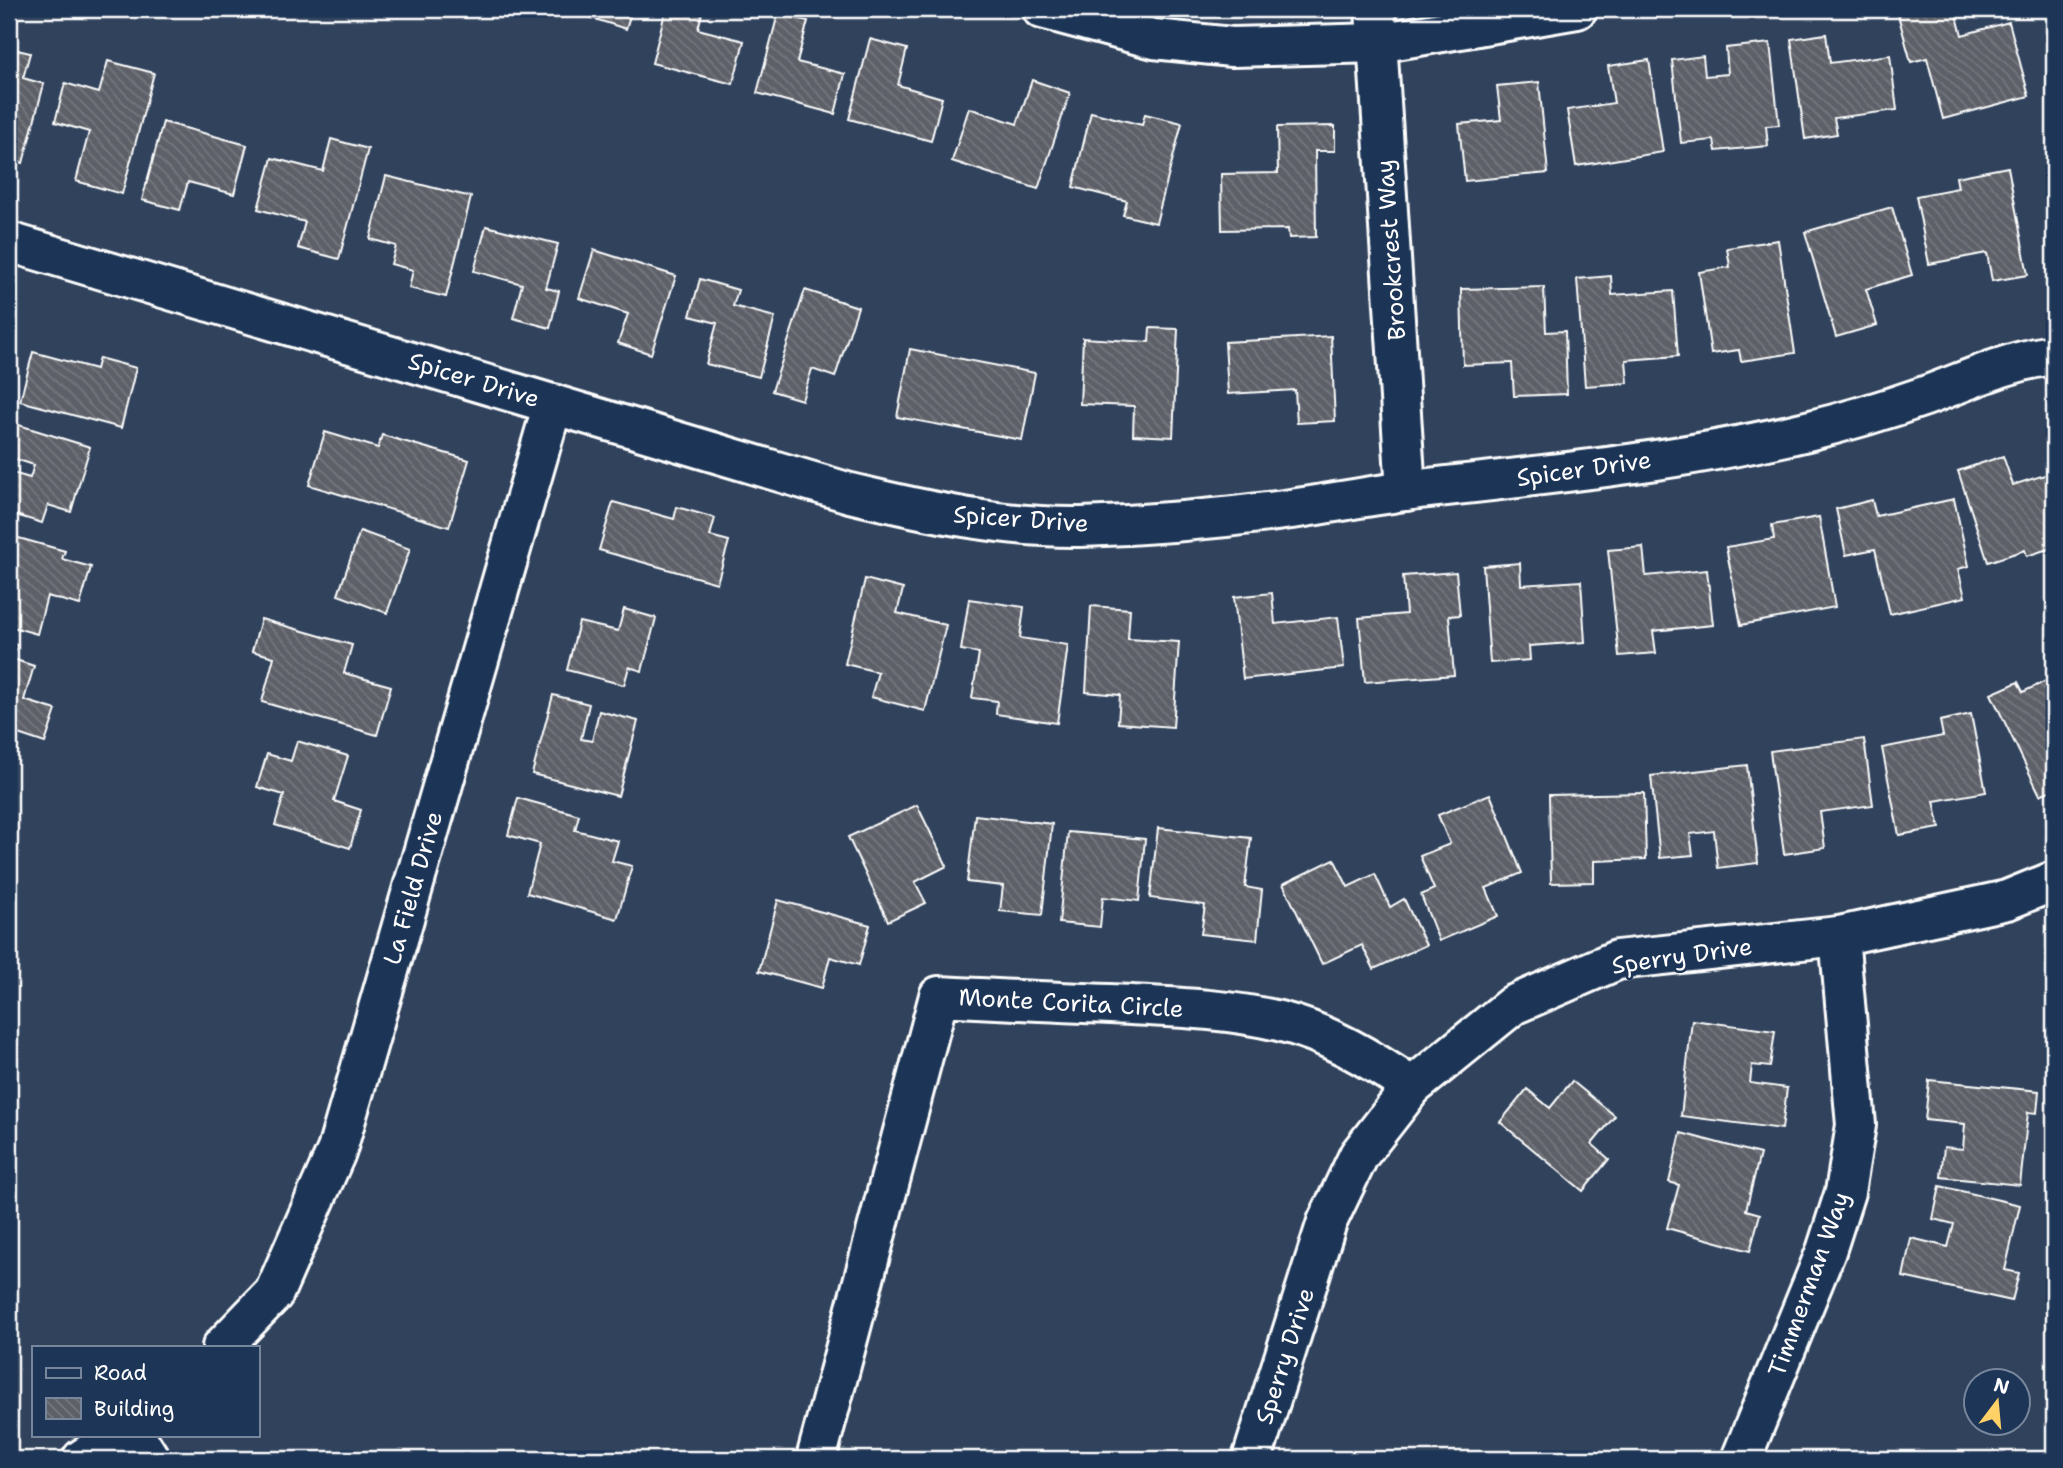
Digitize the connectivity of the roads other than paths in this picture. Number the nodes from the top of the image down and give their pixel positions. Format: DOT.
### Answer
graph roads {
  1 [pos="1042,9"];
  2 [pos="1577,9"];
  3 [pos="1377,26"];
  4 [pos="9,242"];
  5 [pos="2054,355"];
  6 [pos="553,404"];
  7 [pos="1406,491"];
  8 [pos="2054,881"];
  9 [pos="1839,936"];
  10 [pos="1412,1087"];
  11 [pos="223,1346"];
  12 [pos="116,1436"];
  13 [pos="136,1436"];
  14 [pos="82,1459"];
  15 [pos="150,1459"];
  16 [pos="817,1459"];
  17 [pos="1252,1459"];
  18 [pos="1741,1459"];
  1 -- 3 [label="street"];
  2 -- 3 [label="street"];
  3 -- 7 [label="street, Brookcrest Way"];
  4 -- 6 [label="street, Spicer Drive"];
  5 -- 7 [label="street, Spicer Drive"];
  6 -- 7 [label="street, Spicer Drive"];
  6 -- 11 [label="street, La Field Drive"];
  8 -- 9 [label="street, Sperry Drive"];
  9 -- 10 [label="street, Sperry Drive"];
  9 -- 18 [label="street, Timmerman Way"];
  10 -- 16 [label="street, Monte Corita Circle"];
  10 -- 17 [label="street, Sperry Drive"];
  12 -- 14 [label="street"];
  13 -- 15 [label="street"];
}
